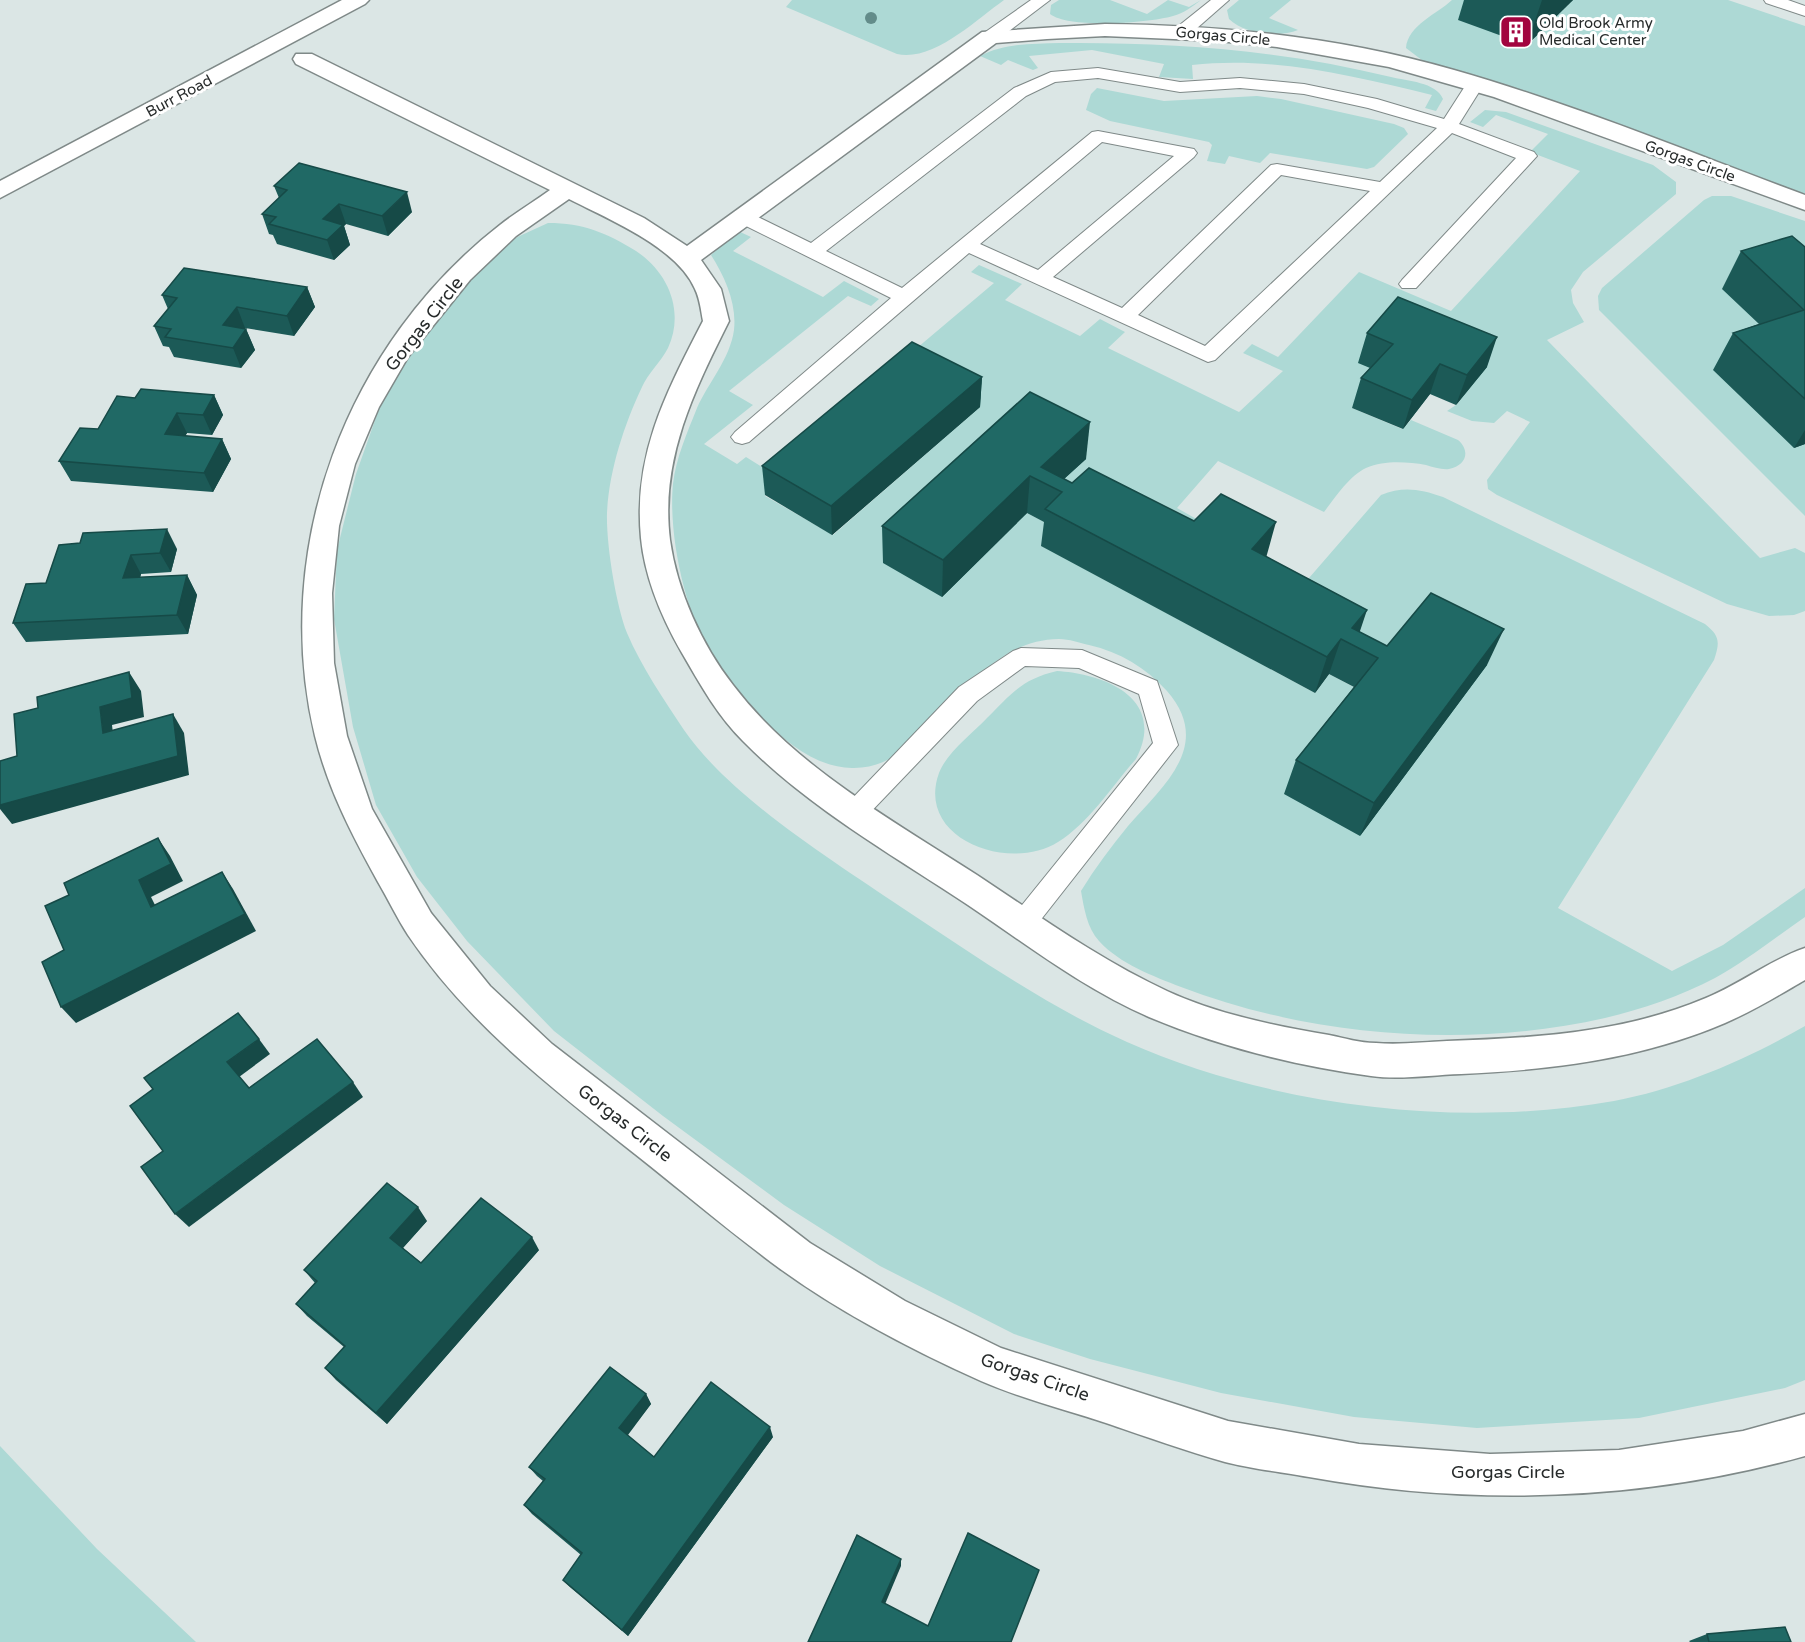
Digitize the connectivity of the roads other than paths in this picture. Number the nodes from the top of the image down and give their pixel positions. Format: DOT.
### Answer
graph roads {
  1 [pos="358,0"];
  2 [pos="1042,0"];
  3 [pos="1221,0"];
  4 [pos="1772,0"];
  5 [pos="1805,11"];
  6 [pos="1182,32"];
  7 [pos="990,36"];
  8 [pos="304,59"];
  9 [pos="1475,84"];
  10 [pos="1449,126"];
  11 [pos="1383,188"];
  12 [pos="568,189"];
  13 [pos="0,191"];
  14 [pos="1805,203"];
  15 [pos="743,217"];
  16 [pos="967,244"];
  17 [pos="813,251"];
  18 [pos="687,258"];
  19 [pos="1040,278"];
  20 [pos="1409,284"];
  21 [pos="904,297"];
  22 [pos="1124,317"];
  23 [pos="742,437"];
  24 [pos="854,813"];
  25 [pos="1023,923"];
  26 [pos="1805,963"];
  27 [pos="1805,1435"];
  1 -- 13 [label="street, Burr Road"];
  2 -- 7 [label="lane"];
  3 -- 6 [label="lane"];
  4 -- 5 [label="lane"];
  6 -- 7 [label="street, Gorgas Circle"];
  6 -- 9 [label="street, Gorgas Circle"];
  7 -- 15 [label="street"];
  8 -- 12 [label="street"];
  9 -- 10 [label="lane"];
  9 -- 14 [label="street, Gorgas Circle"];
  10 -- 11 [label="lane"];
  10 -- 17 [label="lane"];
  10 -- 20 [label="lane"];
  11 -- 22 [label="lane"];
  11 -- 22 [label="lane"];
  12 -- 18 [label="street"];
  12 -- 27 [label="street, Gorgas Circle"];
  15 -- 17 [label="lane"];
  15 -- 18 [label="street"];
  16 -- 19 [label="lane"];
  16 -- 19 [label="lane"];
  16 -- 21 [label="lane"];
  17 -- 21 [label="lane"];
  18 -- 24 [label="street"];
  19 -- 22 [label="lane"];
  21 -- 23 [label="lane"];
  24 -- 25 [label="street"];
  24 -- 25 [label="lane"];
  25 -- 26 [label="street"];
}
